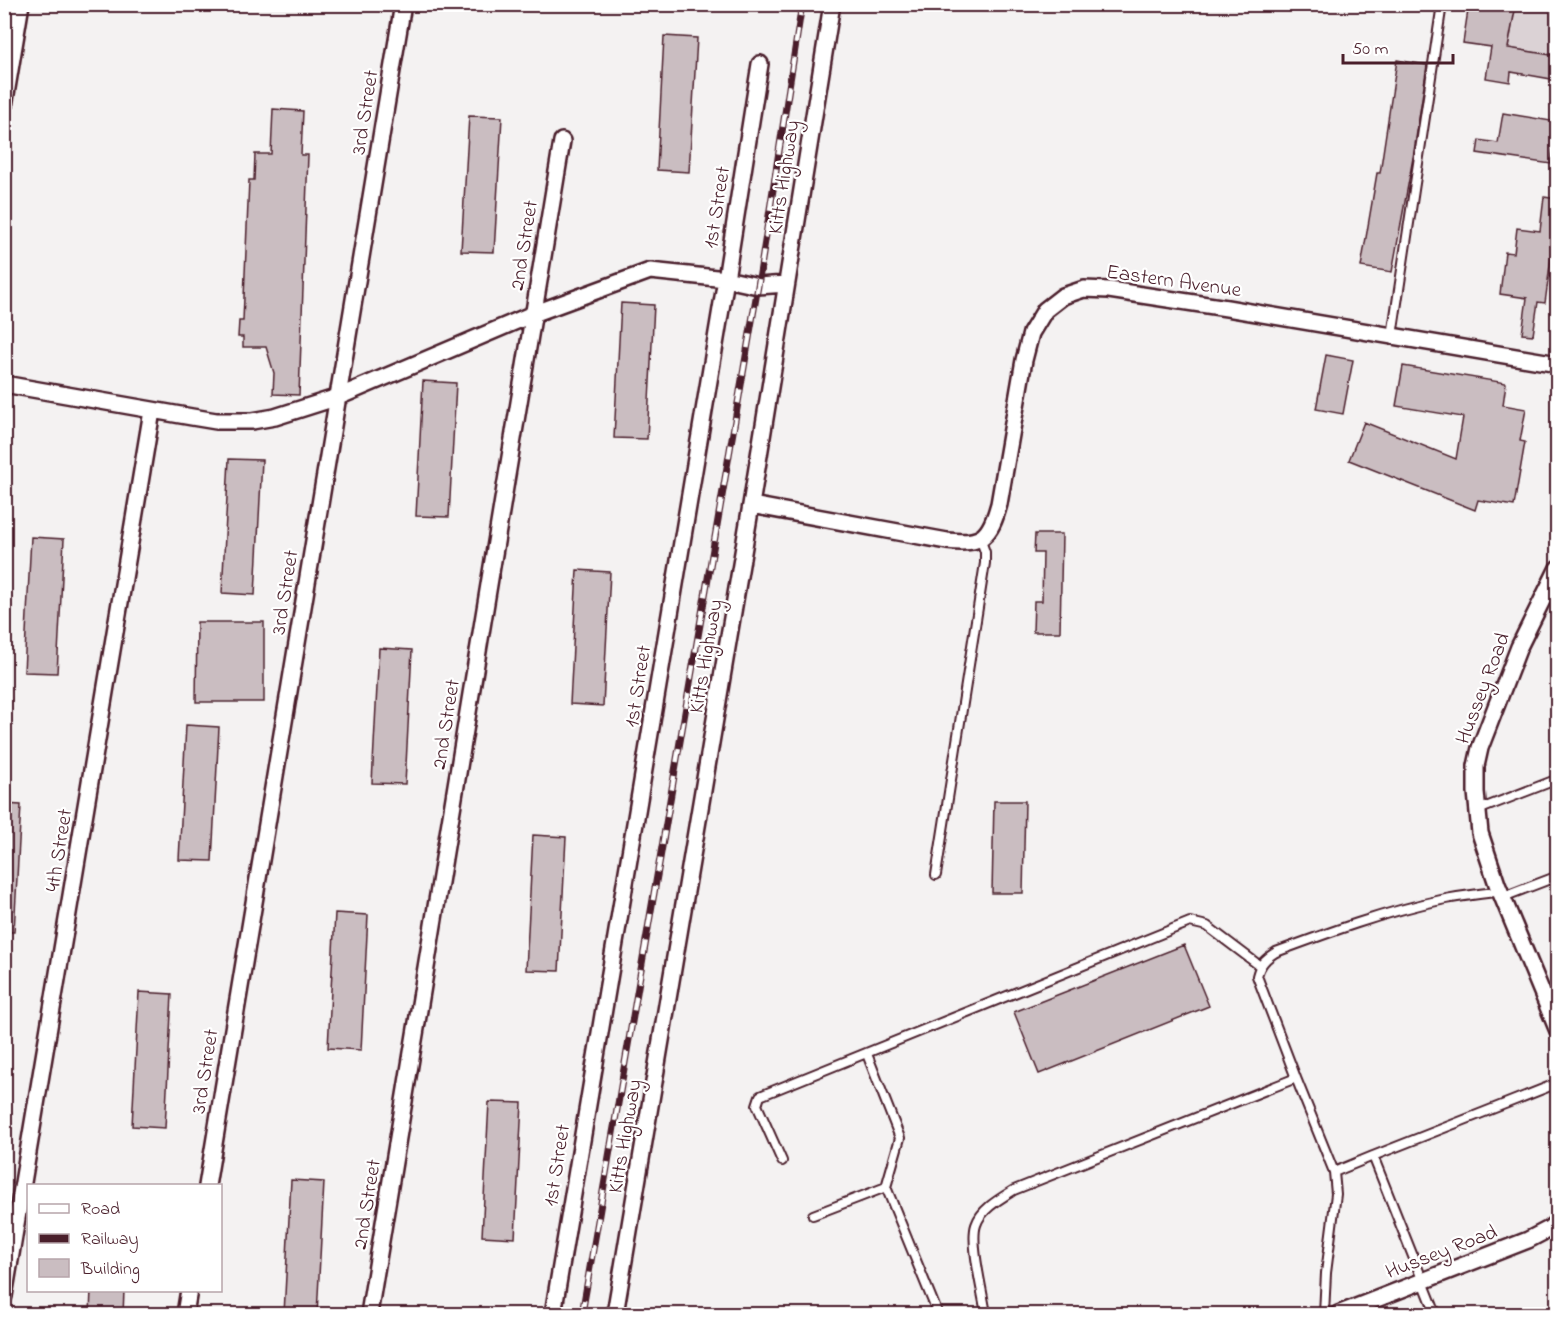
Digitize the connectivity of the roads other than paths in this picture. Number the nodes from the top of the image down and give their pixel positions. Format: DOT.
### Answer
graph roads {
  1 [pos="21,4"];
  2 [pos="403,4"];
  3 [pos="832,4"];
  4 [pos="1442,4"];
  5 [pos="760,64"];
  6 [pos="4,106"];
  7 [pos="561,141"];
  8 [pos="726,279"];
  9 [pos="786,284"];
  10 [pos="533,314"];
  11 [pos="1392,336"];
  12 [pos="1557,364"];
  13 [pos="4,384"];
  14 [pos="338,397"];
  15 [pos="152,411"];
  16 [pos="752,505"];
  17 [pos="980,538"];
  18 [pos="1557,568"];
  19 [pos="1557,779"];
  20 [pos="1477,810"];
  21 [pos="936,875"];
  22 [pos="1557,876"];
  23 [pos="1502,894"];
  24 [pos="1260,966"];
  25 [pos="1557,1031"];
  26 [pos="867,1054"];
  27 [pos="1296,1078"];
  28 [pos="1557,1083"];
  29 [pos="1373,1156"];
  30 [pos="782,1161"];
  31 [pos="1334,1172"];
  32 [pos="207,1184"];
  33 [pos="886,1187"];
  34 [pos="813,1215"];
  35 [pos="1555,1225"];
  36 [pos="1421,1280"];
  37 [pos="189,1292"];
  38 [pos="4,1296"];
  39 [pos="185,1314"];
  40 [pos="369,1314"];
  41 [pos="553,1314"];
  42 [pos="615,1314"];
  43 [pos="938,1314"];
  44 [pos="986,1314"];
  45 [pos="1324,1314"];
  46 [pos="1338,1314"];
  47 [pos="1436,1314"];
  1 -- 6 [label="street"];
  2 -- 14 [label="street, 3rd Street"];
  3 -- 9 [label="street, Kitts Highway"];
  4 -- 11 [label="lane"];
  5 -- 8 [label="street, 1st Street"];
  7 -- 10 [label="street, 2nd Street"];
  8 -- 9 [label="street"];
  8 -- 10 [label="street"];
  8 -- 41 [label="street, 1st Street"];
  9 -- 16 [label="street, Kitts Highway"];
  10 -- 14 [label="street"];
  10 -- 40 [label="street, 2nd Street"];
  11 -- 12 [label="street, Eastern Avenue"];
  11 -- 17 [label="street, Eastern Avenue"];
  13 -- 15 [label="street"];
  14 -- 15 [label="street"];
  14 -- 32 [label="street, 3rd Street"];
  15 -- 38 [label="street, 4th Street"];
  16 -- 17 [label="street"];
  16 -- 42 [label="street, Kitts Highway"];
  17 -- 21 [label="lane"];
  18 -- 20 [label="street, Hussey Road"];
  19 -- 20 [label="lane"];
  20 -- 23 [label="street, Hussey Road"];
  22 -- 23 [label="lane"];
  23 -- 24 [label="lane"];
  23 -- 25 [label="street, Hussey Road"];
  24 -- 26 [label="lane"];
  24 -- 27 [label="lane"];
  26 -- 30 [label="lane"];
  26 -- 33 [label="lane"];
  27 -- 31 [label="lane"];
  27 -- 44 [label="lane"];
  28 -- 29 [label="lane"];
  29 -- 31 [label="lane"];
  29 -- 36 [label="lane"];
  31 -- 45 [label="lane"];
  33 -- 34 [label="lane"];
  33 -- 43 [label="lane"];
  35 -- 36 [label="street, Hussey Road"];
  36 -- 46 [label="street, Hussey Road"];
  36 -- 47 [label="lane"];
  37 -- 39 [label="street"];
}
